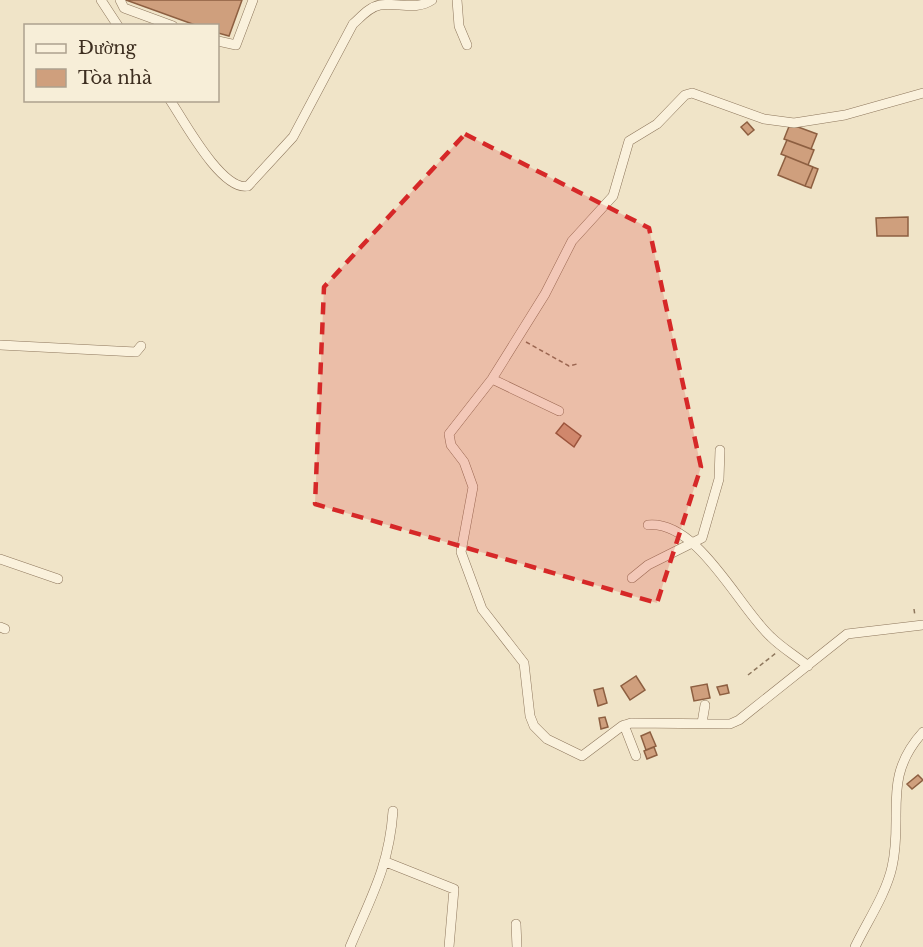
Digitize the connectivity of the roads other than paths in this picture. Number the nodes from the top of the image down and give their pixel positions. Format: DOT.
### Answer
graph roads {
  1 [pos="101,0"];
  2 [pos="120,0"];
  3 [pos="253,0"];
  4 [pos="432,0"];
  5 [pos="457,0"];
  6 [pos="117,24"];
  7 [pos="168,24"];
  8 [pos="219,41"];
  9 [pos="467,45"];
  10 [pos="923,93"];
  11 [pos="171,102"];
  12 [pos="0,345"];
  13 [pos="141,346"];
  14 [pos="492,379"];
  15 [pos="559,411"];
  16 [pos="720,450"];
  17 [pos="648,525"];
  18 [pos="693,545"];
  19 [pos="0,559"];
  20 [pos="58,579"];
  21 [pos="632,579"];
  22 [pos="923,625"];
  23 [pos="808,666"];
  24 [pos="705,705"];
  25 [pos="702,723"];
  26 [pos="624,725"];
  27 [pos="923,732"];
  28 [pos="636,756"];
  29 [pos="393,811"];
  30 [pos="386,862"];
  31 [pos="516,924"];
  32 [pos="350,947"];
  33 [pos="449,947"];
  34 [pos="517,947"];
  35 [pos="855,947"];
  1 -- 6 [label="street"];
  2 -- 7 [label="street"];
  3 -- 8 [label="street"];
  4 -- 11 [label="street"];
  5 -- 9 [label="street"];
  10 -- 14 [label="street"];
  12 -- 13 [label="street"];
  14 -- 15 [label="street"];
  14 -- 26 [label="street"];
  16 -- 18 [label="street"];
  17 -- 18 [label="street"];
  18 -- 21 [label="street"];
  18 -- 23 [label="street"];
  19 -- 20 [label="street"];
  22 -- 23 [label="street"];
  23 -- 25 [label="street"];
  24 -- 25 [label="street"];
  25 -- 26 [label="street"];
  26 -- 28 [label="street"];
  27 -- 35 [label="street"];
  29 -- 30 [label="street"];
  30 -- 32 [label="street"];
  30 -- 33 [label="street"];
  31 -- 34 [label="street"];
}
